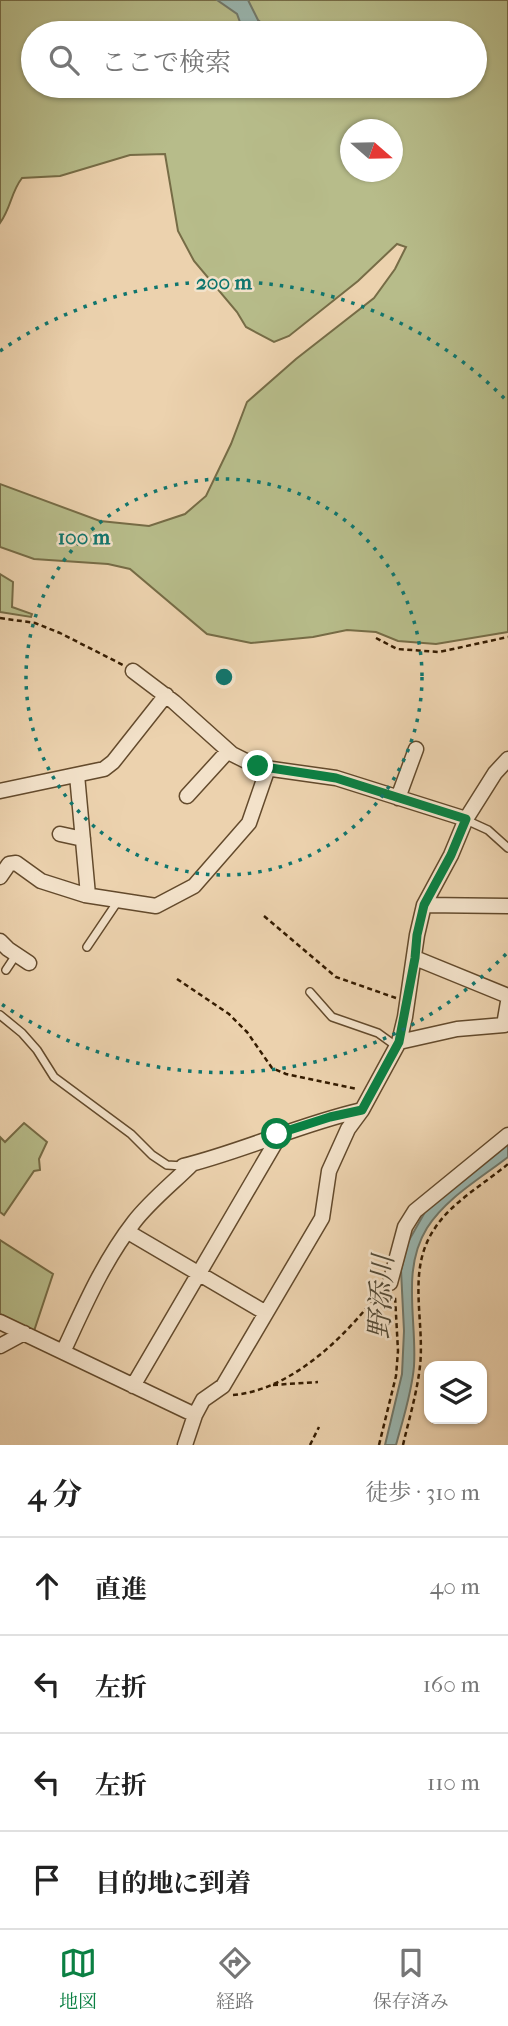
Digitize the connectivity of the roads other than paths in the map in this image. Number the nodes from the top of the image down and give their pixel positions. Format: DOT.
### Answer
graph roads {
  1 [pos="134,671"];
  2 [pos="166,695"];
  3 [pos="416,749"];
  4 [pos="228,751"];
  5 [pos="508,759"];
  6 [pos="268,768"];
  7 [pos="77,775"];
  8 [pos="0,791"];
  9 [pos="187,796"];
  10 [pos="398,798"];
  11 [pos="466,819"];
  12 [pos="61,834"];
  13 [pos="83,839"];
  14 [pos="508,848"];
  15 [pos="0,877"];
  16 [pos="88,895"];
  17 [pos="118,900"];
  18 [pos="424,905"];
  19 [pos="508,906"];
  20 [pos="0,941"];
  21 [pos="87,947"];
  22 [pos="415,958"];
  23 [pos="23,959"];
  24 [pos="6,970"];
  25 [pos="310,992"];
  26 [pos="508,996"];
  27 [pos="508,1002"];
  28 [pos="0,1015"];
  29 [pos="506,1025"];
  30 [pos="398,1044"];
  31 [pos="362,1110"];
  32 [pos="281,1133"];
  33 [pos="508,1135"];
  34 [pos="187,1165"];
  35 [pos="128,1232"];
  36 [pos="199,1273"];
  37 [pos="390,1283"];
  38 [pos="266,1313"];
  39 [pos="0,1322"];
  40 [pos="24,1334"];
  41 [pos="0,1346"];
  42 [pos="63,1352"];
  43 [pos="133,1386"];
  44 [pos="195,1415"];
  45 [pos="185,1445"];
  1 -- 2 [label="street"];
  2 -- 4 [label="street"];
  2 -- 7 [label="street"];
  3 -- 10 [label="street"];
  4 -- 6 [label="street"];
  4 -- 9 [label="street"];
  5 -- 11 [label="street"];
  6 -- 10 [label="street"];
  6 -- 17 [label="street"];
  7 -- 8 [label="street"];
  7 -- 13 [label="street"];
  10 -- 11 [label="street"];
  11 -- 14 [label="lane"];
  11 -- 18 [label="street"];
  12 -- 13 [label="street"];
  13 -- 16 [label="street"];
  15 -- 16 [label="street"];
  16 -- 17 [label="street"];
  17 -- 21 [label="lane"];
  18 -- 19 [label="street"];
  18 -- 22 [label="street"];
  20 -- 23 [label="street"];
  22 -- 26 [label="street"];
  22 -- 30 [label="street"];
  23 -- 24 [label="lane"];
  25 -- 30 [label="lane"];
  27 -- 29 [label="street"];
  28 -- 34 [label="lane"];
  29 -- 30 [label="street"];
  30 -- 31 [label="street"];
  31 -- 32 [label="street"];
  31 -- 38 [label="street"];
  32 -- 34 [label="street"];
  32 -- 36 [label="street"];
  33 -- 37 [label="street"];
  34 -- 35 [label="street"];
  35 -- 36 [label="street"];
  35 -- 42 [label="street"];
  36 -- 38 [label="street"];
  36 -- 43 [label="street"];
  38 -- 44 [label="street"];
  39 -- 40 [label="street"];
  40 -- 41 [label="street"];
  40 -- 42 [label="street"];
  42 -- 43 [label="street"];
  43 -- 44 [label="street"];
  44 -- 45 [label="street"];
}
